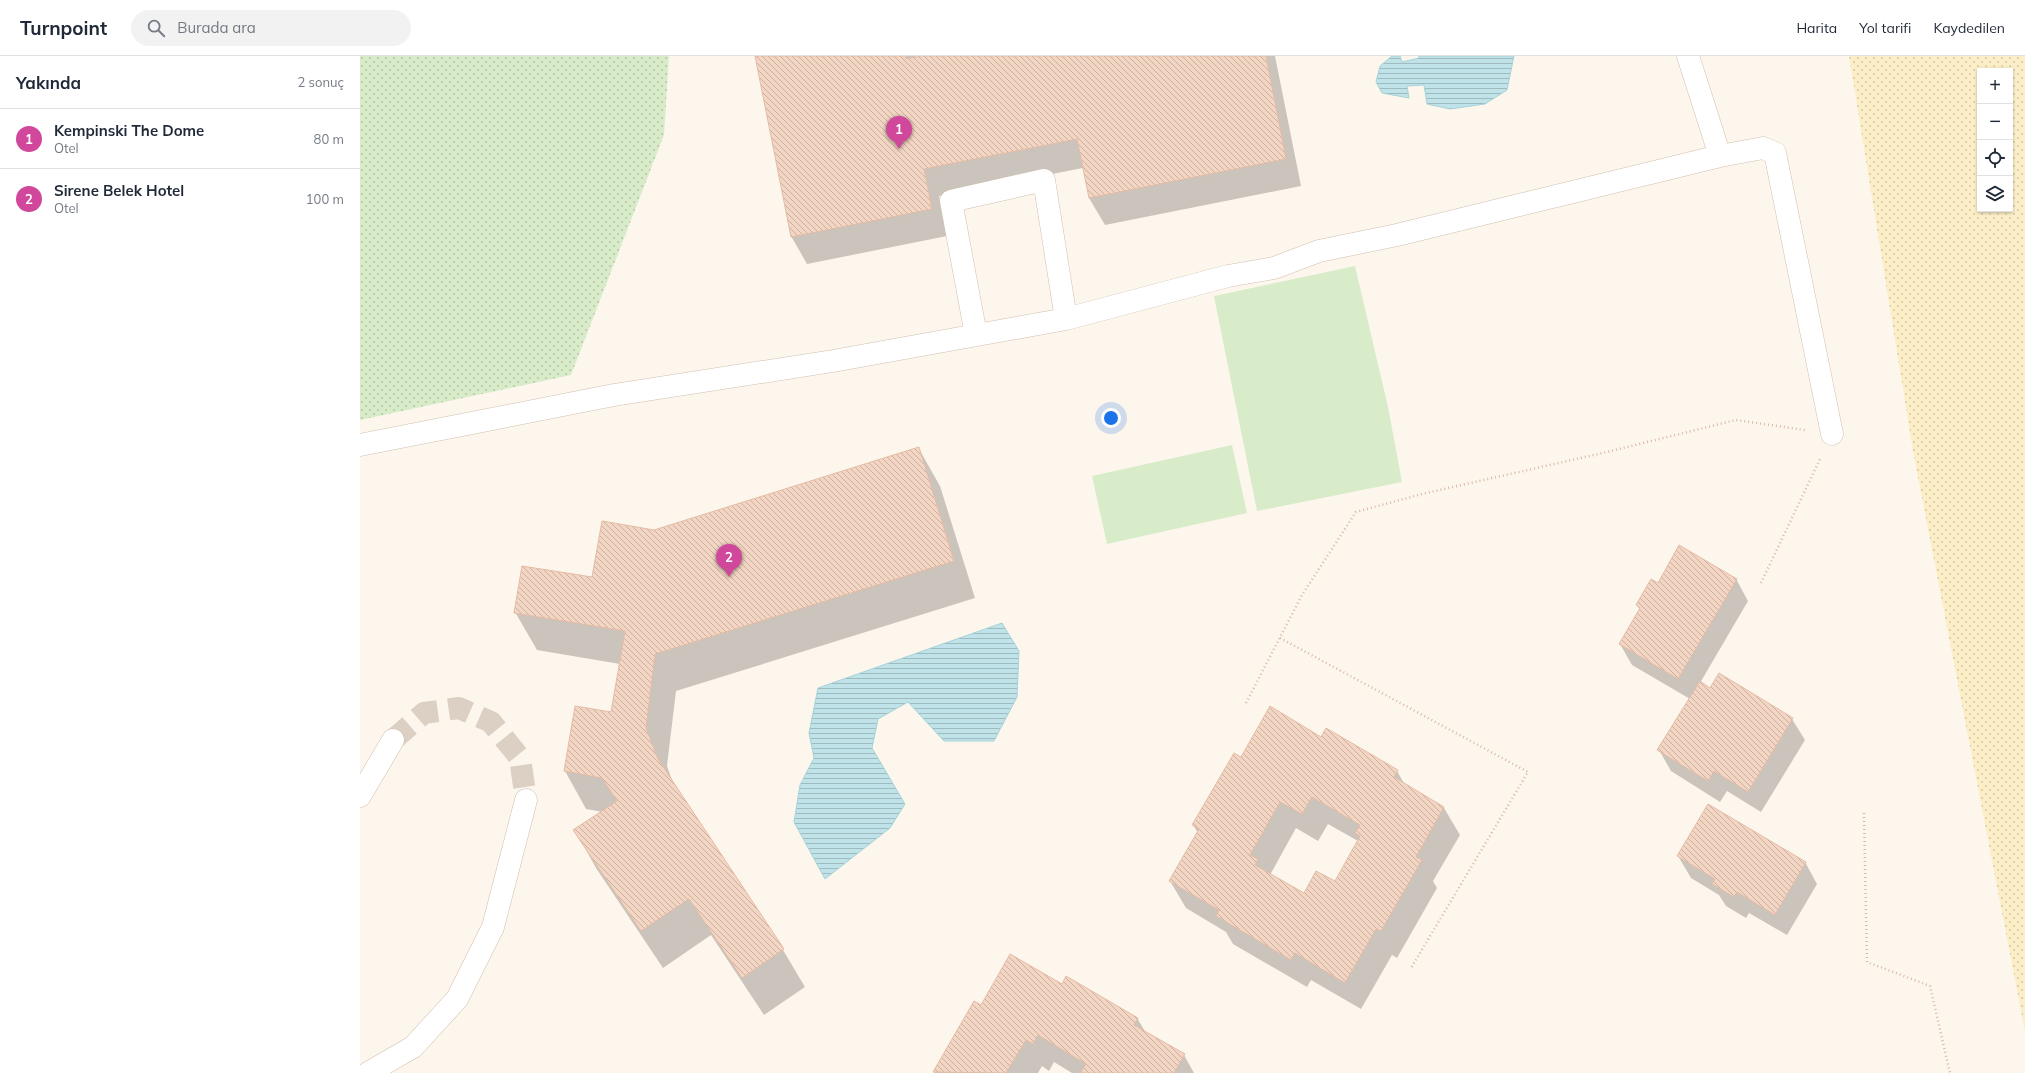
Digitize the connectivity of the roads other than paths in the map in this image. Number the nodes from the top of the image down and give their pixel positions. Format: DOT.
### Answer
graph roads {
  1 [pos="1688,56"];
  2 [pos="1720,156"];
  3 [pos="1066,319"];
  4 [pos="976,335"];
  5 [pos="1832,434"];
  6 [pos="360,445"];
  7 [pos="393,740"];
  8 [pos="360,796"];
  9 [pos="526,800"];
  10 [pos="368,1073"];
  1 -- 2 [label="lane"];
  2 -- 3 [label="lane"];
  2 -- 5 [label="lane"];
  3 -- 4 [label="lane"];
  3 -- 4 [label="lane"];
  4 -- 6 [label="lane"];
  7 -- 8 [label="lane"];
  9 -- 10 [label="lane"];
}
